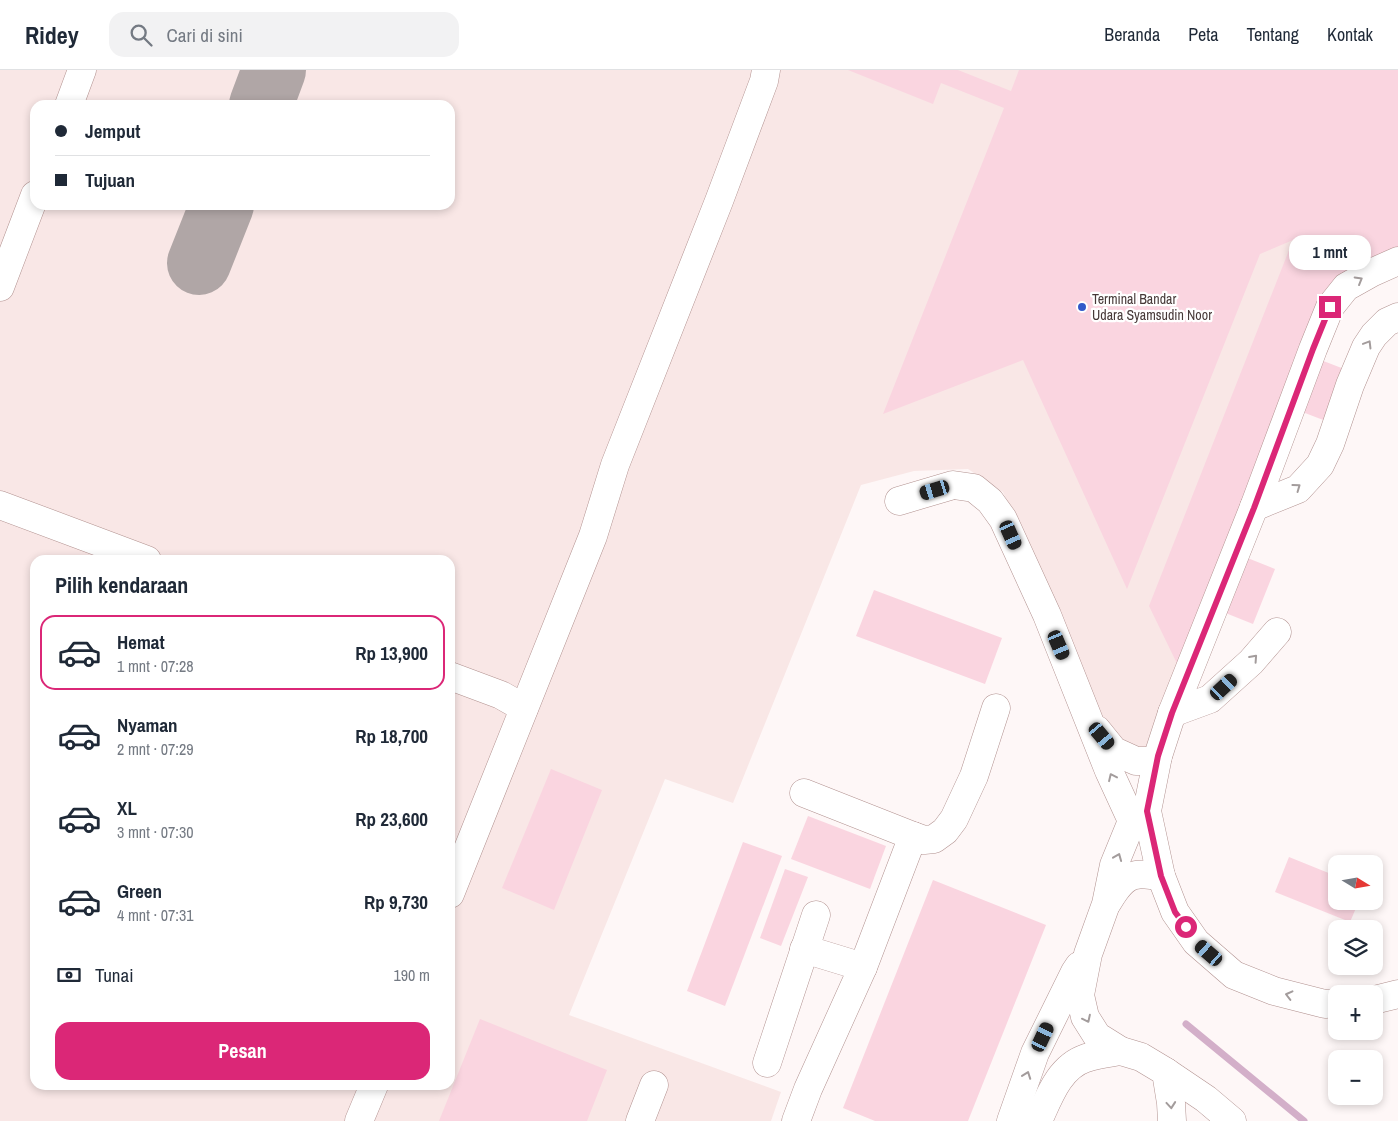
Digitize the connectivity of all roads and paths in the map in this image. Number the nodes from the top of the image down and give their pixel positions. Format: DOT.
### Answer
graph roads {
  1 [pos="82,70"];
  2 [pos="766,70"];
  3 [pos="71,100"];
  4 [pos="30,208"];
  5 [pos="1398,261"];
  6 [pos="0,287"];
  7 [pos="1398,317"];
  8 [pos="900,501"];
  9 [pos="0,505"];
  10 [pos="1254,508"];
  11 [pos="134,555"];
  12 [pos="1277,632"];
  13 [pos="455,678"];
  14 [pos="524,708"];
  15 [pos="996,708"];
  16 [pos="1172,713"];
  17 [pos="1090,721"];
  18 [pos="1158,756"];
  19 [pos="804,793"];
  20 [pos="1140,816"];
  21 [pos="913,836"];
  22 [pos="1161,876"];
  23 [pos="455,881"];
  24 [pos="1106,904"];
  25 [pos="816,914"];
  26 [pos="804,949"];
  27 [pos="1088,954"];
  28 [pos="863,967"];
  29 [pos="1398,994"];
  30 [pos="1383,998"];
  31 [pos="1328,1004"];
  32 [pos="1121,1051"];
  33 [pos="767,1063"];
  34 [pos="1166,1072"];
  35 [pos="654,1085"];
  36 [pos="372,1090"];
  37 [pos="360,1121"];
  38 [pos="640,1121"];
  39 [pos="796,1121"];
  40 [pos="1011,1121"];
  41 [pos="1038,1121"];
  42 [pos="1172,1121"];
  43 [pos="1232,1121"];
  1 -- 3 [label="lane"];
  2 -- 14 [label="lane"];
  4 -- 6 [label="lane"];
  10 -- 5 [label="lane, one-way"];
  10 -- 7 [label="lane, one-way"];
  8 -- 17 [label="lane"];
  9 -- 11 [label="lane"];
  10 -- 16 [label="lane"];
  16 -- 12 [label="lane, one-way"];
  13 -- 14 [label="lane"];
  14 -- 23 [label="lane"];
  15 -- 21 [label="lane"];
  16 -- 18 [label="lane"];
  17 -- 18 [label="lane"];
  20 -- 17 [label="lane, one-way"];
  18 -- 20 [label="lane"];
  19 -- 21 [label="lane"];
  20 -- 22 [label="lane"];
  24 -- 20 [label="lane, one-way"];
  21 -- 28 [label="lane"];
  22 -- 24 [label="lane"];
  31 -- 22 [label="lane, one-way"];
  24 -- 27 [label="lane"];
  25 -- 26 [label="lane"];
  26 -- 28 [label="lane"];
  26 -- 33 [label="lane"];
  27 -- 32 [label="lane, one-way"];
  40 -- 27 [label="lane, one-way"];
  28 -- 39 [label="lane"];
  29 -- 30 [label="lane"];
  32 -- 34 [label="lane"];
  32 -- 41 [label="lane"];
  34 -- 42 [label="lane, one-way"];
  34 -- 43 [label="lane"];
  35 -- 38 [label="lane"];
  36 -- 37 [label="lane"];
}
